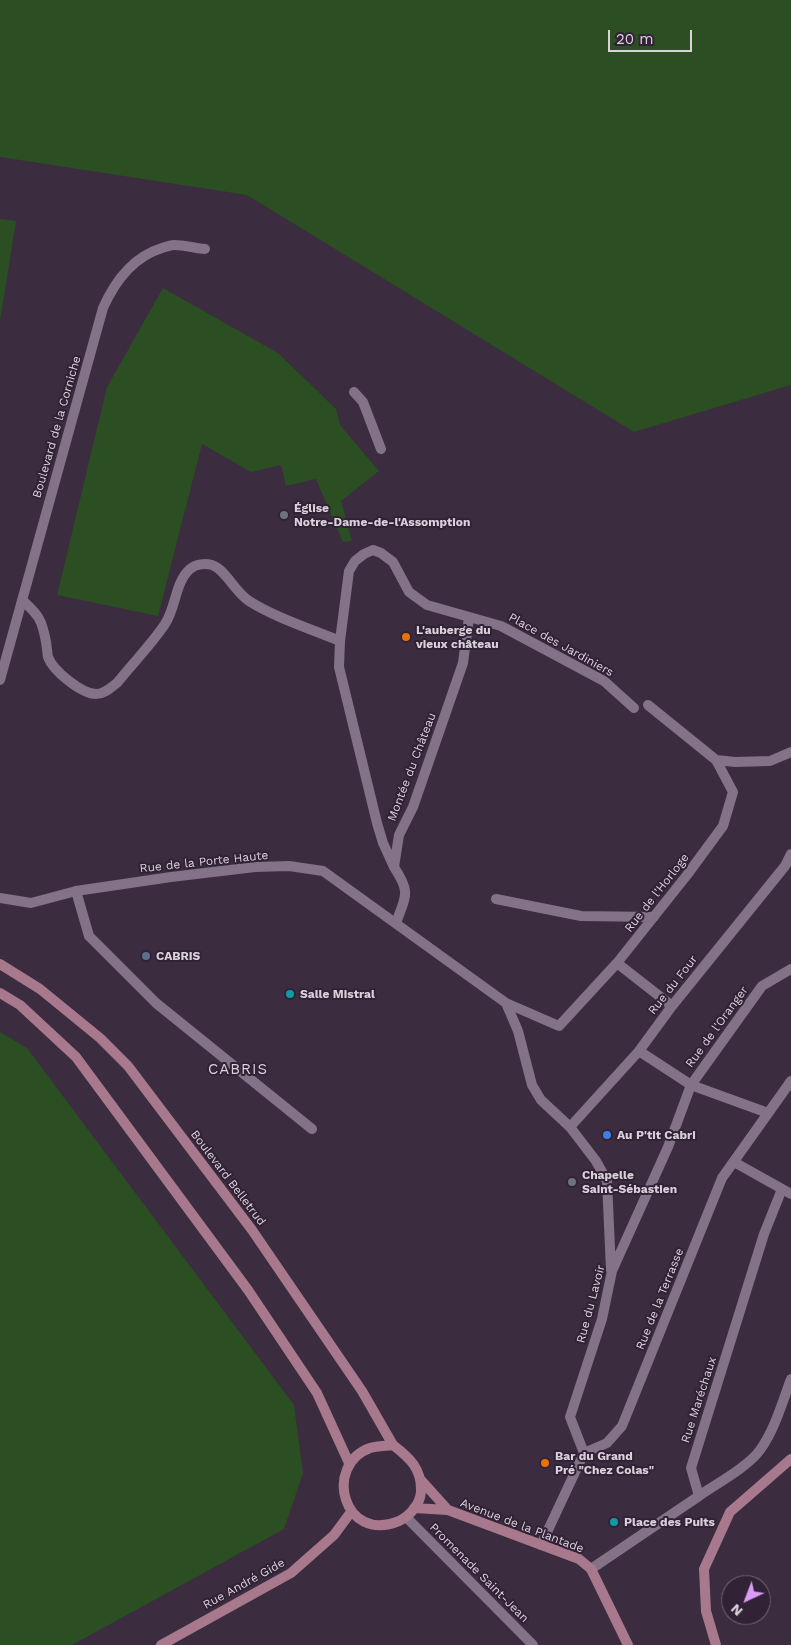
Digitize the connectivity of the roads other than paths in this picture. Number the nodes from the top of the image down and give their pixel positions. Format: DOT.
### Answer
graph roads {
  1 [pos="205,249"];
  2 [pos="354,392"];
  3 [pos="381,449"];
  4 [pos="22,600"];
  5 [pos="468,617"];
  6 [pos="340,641"];
  7 [pos="0,680"];
  8 [pos="648,705"];
  9 [pos="634,708"];
  10 [pos="791,752"];
  11 [pos="716,760"];
  12 [pos="791,854"];
  13 [pos="394,867"];
  14 [pos="76,891"];
  15 [pos="0,898"];
  16 [pos="496,899"];
  17 [pos="654,917"];
  18 [pos="396,923"];
  19 [pos="618,963"];
  20 [pos="0,964"];
  21 [pos="791,970"];
  22 [pos="0,993"];
  23 [pos="506,1003"];
  24 [pos="672,1006"];
  25 [pos="559,1026"];
  26 [pos="639,1050"];
  27 [pos="791,1081"];
  28 [pos="691,1086"];
  29 [pos="768,1112"];
  30 [pos="570,1127"];
  31 [pos="312,1129"];
  32 [pos="734,1162"];
  33 [pos="786,1192"];
  34 [pos="612,1271"];
  35 [pos="791,1379"];
  36 [pos="393,1445"];
  37 [pos="584,1453"];
  38 [pos="791,1459"];
  39 [pos="349,1464"];
  40 [pos="421,1480"];
  41 [pos="699,1496"];
  42 [pos="414,1508"];
  43 [pos="448,1510"];
  44 [pos="351,1512"];
  45 [pos="407,1518"];
  46 [pos="541,1545"];
  47 [pos="591,1569"];
  48 [pos="161,1645"];
  49 [pos="533,1645"];
  50 [pos="628,1645"];
  51 [pos="716,1645"];
  1 -- 4 [label="street, Boulevard de la Corniche"];
  2 -- 3 [label="street"];
  4 -- 6 [label="street"];
  4 -- 7 [label="street, Boulevard de la Corniche"];
  5 -- 6 [label="street, Place des Jardiniers"];
  5 -- 9 [label="street, Place des Jardiniers"];
  5 -- 13 [label="street, Montée du Château"];
  6 -- 13 [label="street"];
  8 -- 11 [label="street"];
  10 -- 11 [label="street"];
  11 -- 17 [label="street, Rue de l'Horloge"];
  12 -- 24 [label="street, Rue du Four"];
  13 -- 18 [label="street"];
  14 -- 15 [label="street, Rue de la Porte Haute"];
  14 -- 18 [label="street, Rue de la Porte Haute"];
  14 -- 31 [label="street"];
  16 -- 17 [label="street"];
  17 -- 19 [label="street, Rue de l'Horloge"];
  18 -- 23 [label="street, Rue de la Porte Haute"];
  19 -- 24 [label="street"];
  19 -- 25 [label="street, Rue de l'Horloge"];
  20 -- 36 [label="main road, Boulevard Belletrud"];
  21 -- 28 [label="street, Rue de l'Oranger"];
  22 -- 39 [label="main road"];
  23 -- 25 [label="street, Rue de la Porte Haute"];
  23 -- 30 [label="street"];
  24 -- 26 [label="street, Rue du Four"];
  26 -- 28 [label="street"];
  26 -- 30 [label="street, Rue du Four"];
  27 -- 29 [label="street"];
  28 -- 29 [label="street"];
  28 -- 34 [label="street, Rue du Lavoir"];
  29 -- 32 [label="street"];
  30 -- 34 [label="street"];
  32 -- 33 [label="street"];
  32 -- 37 [label="street, Rue de la Terrasse"];
  33 -- 41 [label="street, Rue Maréchaux"];
  34 -- 37 [label="street, Rue du Lavoir"];
  35 -- 41 [label="street"];
  36 -- 39 [label="main road"];
  36 -- 40 [label="main road"];
  37 -- 46 [label="street"];
  38 -- 51 [label="main road"];
  39 -- 44 [label="main road"];
  40 -- 42 [label="main road"];
  40 -- 43 [label="main road, Avenue de la Plantade"];
  41 -- 47 [label="street"];
  42 -- 43 [label="main road, Avenue de la Plantade"];
  42 -- 45 [label="main road"];
  43 -- 46 [label="main road, Avenue de la Plantade"];
  44 -- 45 [label="main road"];
  44 -- 48 [label="main road, Rue André Gide"];
  45 -- 49 [label="street, Promenade Saint-Jean"];
  46 -- 47 [label="main road, Avenue de la Plantade"];
  47 -- 50 [label="main road, Avenue de la Plantade"];
}
